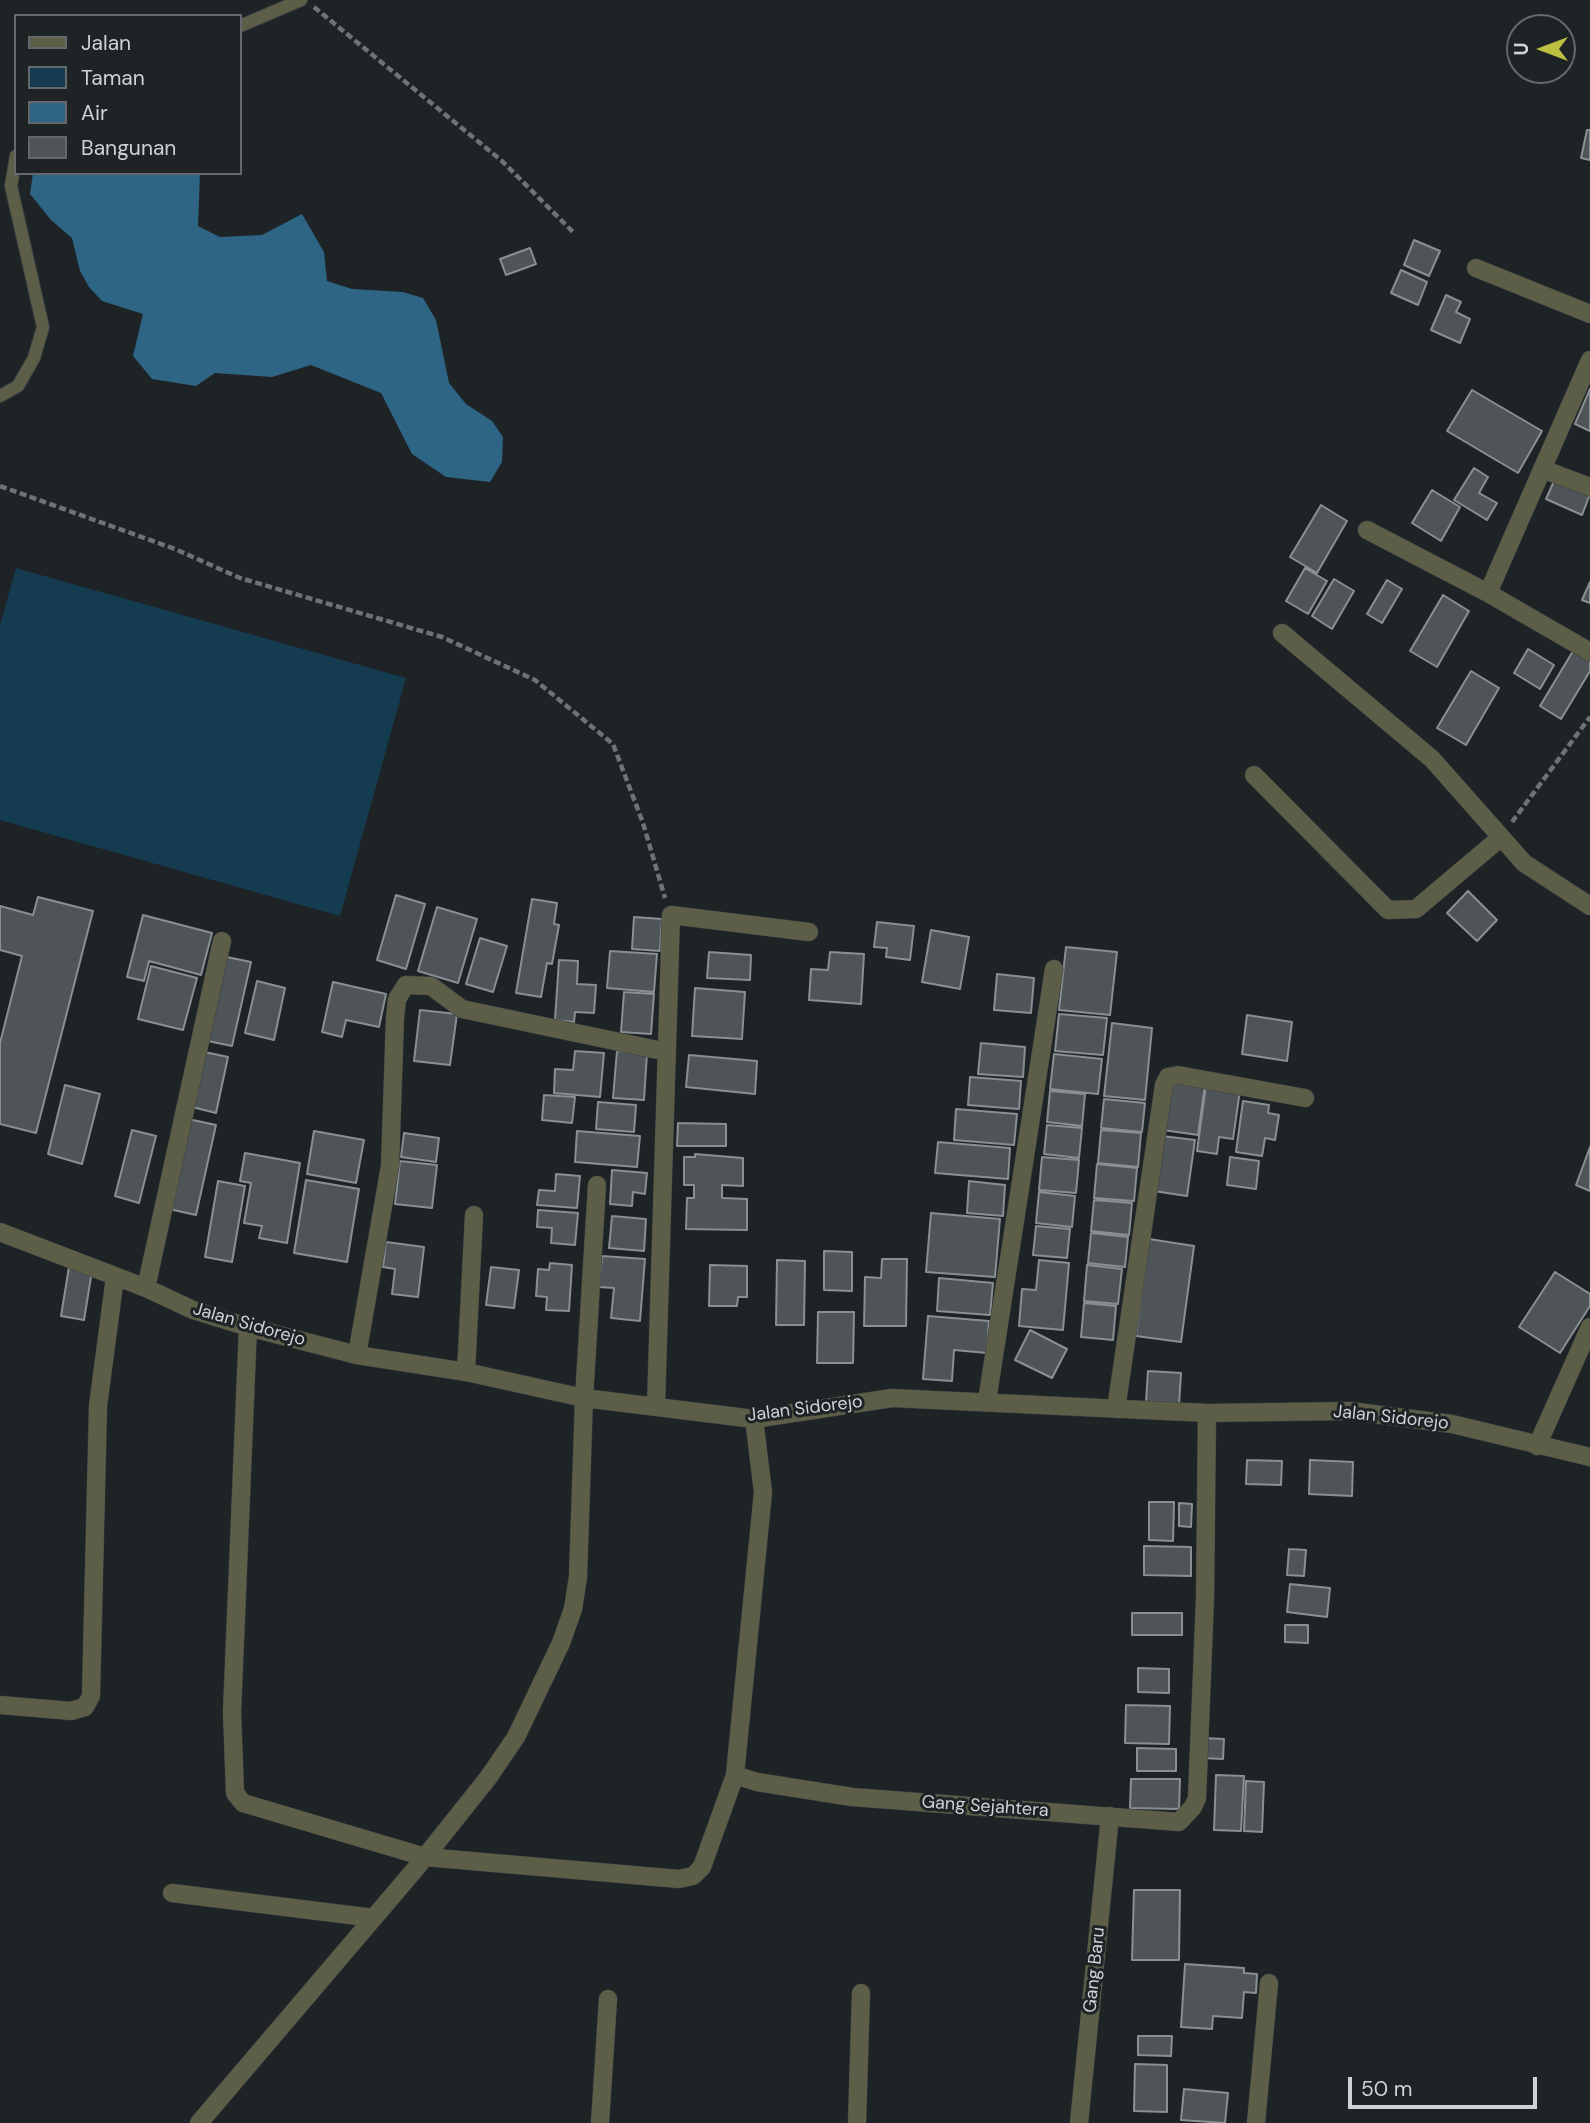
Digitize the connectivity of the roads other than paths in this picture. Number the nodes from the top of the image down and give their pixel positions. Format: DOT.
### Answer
graph roads {
  1 [pos="303,0"];
  2 [pos="242,25"];
  3 [pos="14,168"];
  4 [pos="1476,268"];
  5 [pos="1590,314"];
  6 [pos="1590,360"];
  7 [pos="0,397"];
  8 [pos="1542,469"];
  9 [pos="1590,487"];
  10 [pos="1367,530"];
  11 [pos="1488,593"];
  12 [pos="1282,633"];
  13 [pos="1590,652"];
  14 [pos="1254,775"];
  15 [pos="1499,839"];
  16 [pos="1590,906"];
  17 [pos="809,932"];
  18 [pos="222,941"];
  19 [pos="1055,969"];
  20 [pos="667,1052"];
  21 [pos="1305,1098"];
  22 [pos="597,1185"];
  23 [pos="474,1215"];
  24 [pos="0,1232"];
  25 [pos="115,1277"];
  26 [pos="146,1288"];
  27 [pos="248,1327"];
  28 [pos="1590,1327"];
  29 [pos="358,1355"];
  30 [pos="466,1372"];
  31 [pos="584,1398"];
  32 [pos="987,1401"];
  33 [pos="656,1406"];
  34 [pos="1116,1409"];
  35 [pos="1207,1413"];
  36 [pos="754,1419"];
  37 [pos="1537,1446"];
  38 [pos="1590,1457"];
  39 [pos="0,1705"];
  40 [pos="735,1775"];
  41 [pos="1110,1816"];
  42 [pos="425,1857"];
  43 [pos="172,1893"];
  44 [pos="374,1918"];
  45 [pos="1269,1983"];
  46 [pos="861,1993"];
  47 [pos="608,1999"];
  48 [pos="199,2123"];
  49 [pos="600,2123"];
  50 [pos="857,2123"];
  51 [pos="1079,2123"];
  52 [pos="1256,2123"];
  1 -- 2 [label="lane"];
  3 -- 7 [label="lane"];
  4 -- 5 [label="street"];
  6 -- 8 [label="street"];
  8 -- 9 [label="street"];
  8 -- 11 [label="street"];
  10 -- 11 [label="street"];
  11 -- 13 [label="street"];
  12 -- 15 [label="street"];
  14 -- 15 [label="street"];
  15 -- 16 [label="street"];
  17 -- 20 [label="street"];
  18 -- 26 [label="street"];
  19 -- 32 [label="street"];
  20 -- 29 [label="street"];
  20 -- 33 [label="street"];
  21 -- 34 [label="street"];
  22 -- 31 [label="street"];
  23 -- 30 [label="street"];
  24 -- 25 [label="street, Jalan Sidorejo"];
  25 -- 26 [label="street, Jalan Sidorejo"];
  25 -- 39 [label="street"];
  26 -- 27 [label="street, Jalan Sidorejo"];
  27 -- 29 [label="street, Jalan Sidorejo"];
  27 -- 42 [label="street"];
  28 -- 37 [label="street"];
  29 -- 30 [label="street, Jalan Sidorejo"];
  30 -- 31 [label="street, Jalan Sidorejo"];
  31 -- 33 [label="street, Jalan Sidorejo"];
  31 -- 42 [label="street"];
  32 -- 34 [label="street, Jalan Sidorejo"];
  32 -- 36 [label="street, Jalan Sidorejo"];
  33 -- 36 [label="street, Jalan Sidorejo"];
  34 -- 35 [label="street, Jalan Sidorejo"];
  35 -- 37 [label="street, Jalan Sidorejo"];
  35 -- 41 [label="street, Gang Sejahtera"];
  36 -- 40 [label="street"];
  37 -- 38 [label="street, Jalan Sidorejo"];
  40 -- 41 [label="street, Gang Sejahtera"];
  40 -- 42 [label="street"];
  41 -- 51 [label="street, Gang Baru"];
  42 -- 44 [label="street"];
  43 -- 44 [label="street"];
  44 -- 48 [label="street"];
  45 -- 52 [label="street"];
  46 -- 50 [label="street"];
  47 -- 49 [label="street"];
}
